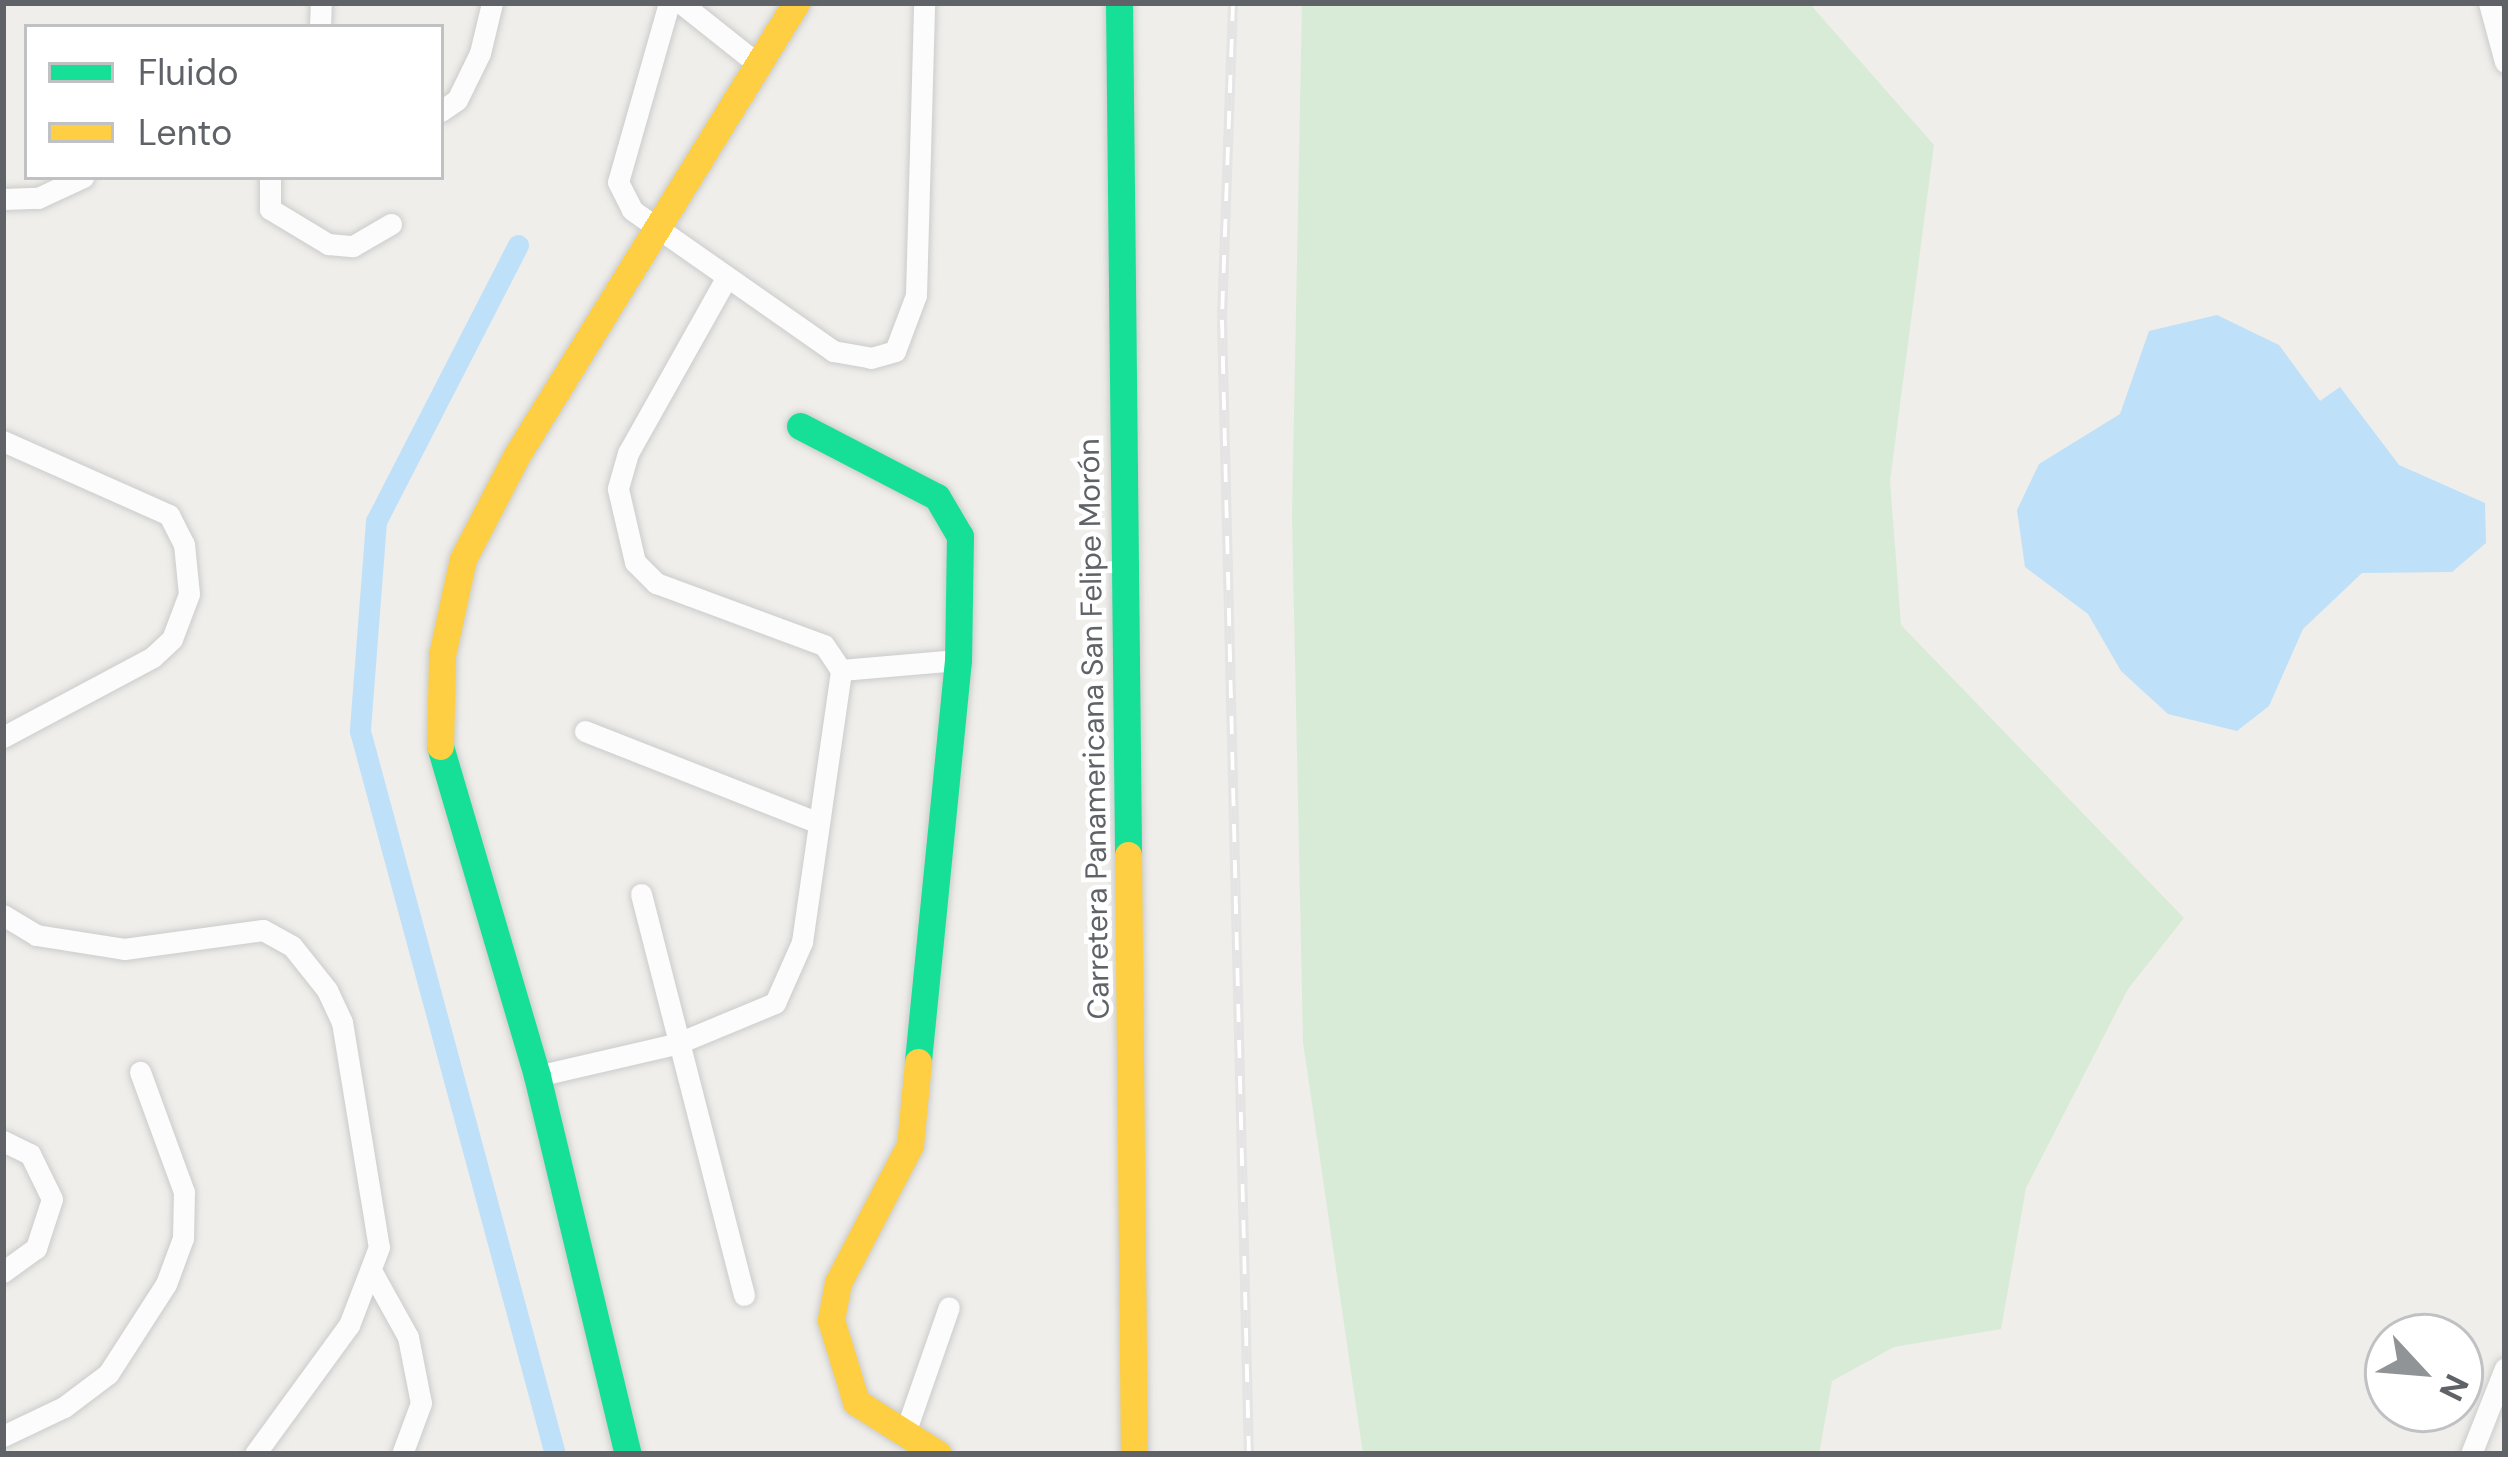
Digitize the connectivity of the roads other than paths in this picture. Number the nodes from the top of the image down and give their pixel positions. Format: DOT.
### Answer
graph roads {
  1 [pos="492,3"];
  2 [pos="669,3"];
  3 [pos="681,3"];
  4 [pos="796,3"];
  5 [pos="924,3"];
  6 [pos="1119,3"];
  7 [pos="2489,3"];
  8 [pos="2505,62"];
  9 [pos="759,65"];
  10 [pos="444,109"];
  11 [pos="77,180"];
  12 [pos="271,180"];
  13 [pos="3,199"];
  14 [pos="392,224"];
  15 [pos="654,230"];
  16 [pos="724,282"];
  17 [pos="800,426"];
  18 [pos="3,441"];
  19 [pos="958,660"];
  20 [pos="841,670"];
  21 [pos="585,731"];
  22 [pos="3,737"];
  23 [pos="818,823"];
  24 [pos="641,894"];
  25 [pos="3,915"];
  26 [pos="676,1045"];
  27 [pos="140,1072"];
  28 [pos="537,1076"];
  29 [pos="3,1141"];
  30 [pos="3,1272"];
  31 [pos="372,1272"];
  32 [pos="745,1295"];
  33 [pos="949,1307"];
  34 [pos="2505,1368"];
  35 [pos="905,1433"];
  36 [pos="3,1436"];
  37 [pos="255,1454"];
  38 [pos="402,1454"];
  39 [pos="628,1454"];
  40 [pos="938,1454"];
  41 [pos="1134,1454"];
  42 [pos="2471,1454"];
  1 -- 10 [label="street"];
  2 -- 15 [label="street"];
  3 -- 9 [label="street"];
  4 -- 9 [label="street"];
  5 -- 16 [label="street"];
  6 -- 41 [label="street, Carretera Panamericana San Felipe Morón"];
  7 -- 8 [label="street"];
  9 -- 15 [label="street"];
  11 -- 13 [label="street"];
  12 -- 14 [label="street"];
  15 -- 16 [label="street"];
  15 -- 28 [label="street"];
  16 -- 20 [label="street"];
  17 -- 19 [label="street"];
  18 -- 22 [label="street"];
  19 -- 20 [label="street"];
  19 -- 35 [label="street"];
  20 -- 23 [label="street"];
  21 -- 23 [label="street"];
  23 -- 26 [label="street"];
  24 -- 26 [label="street"];
  25 -- 31 [label="street"];
  26 -- 28 [label="street"];
  26 -- 32 [label="street"];
  27 -- 36 [label="street"];
  28 -- 39 [label="street"];
  29 -- 30 [label="street"];
  31 -- 37 [label="street"];
  31 -- 38 [label="street"];
  33 -- 35 [label="street"];
  34 -- 42 [label="street"];
  35 -- 40 [label="street"];
}
